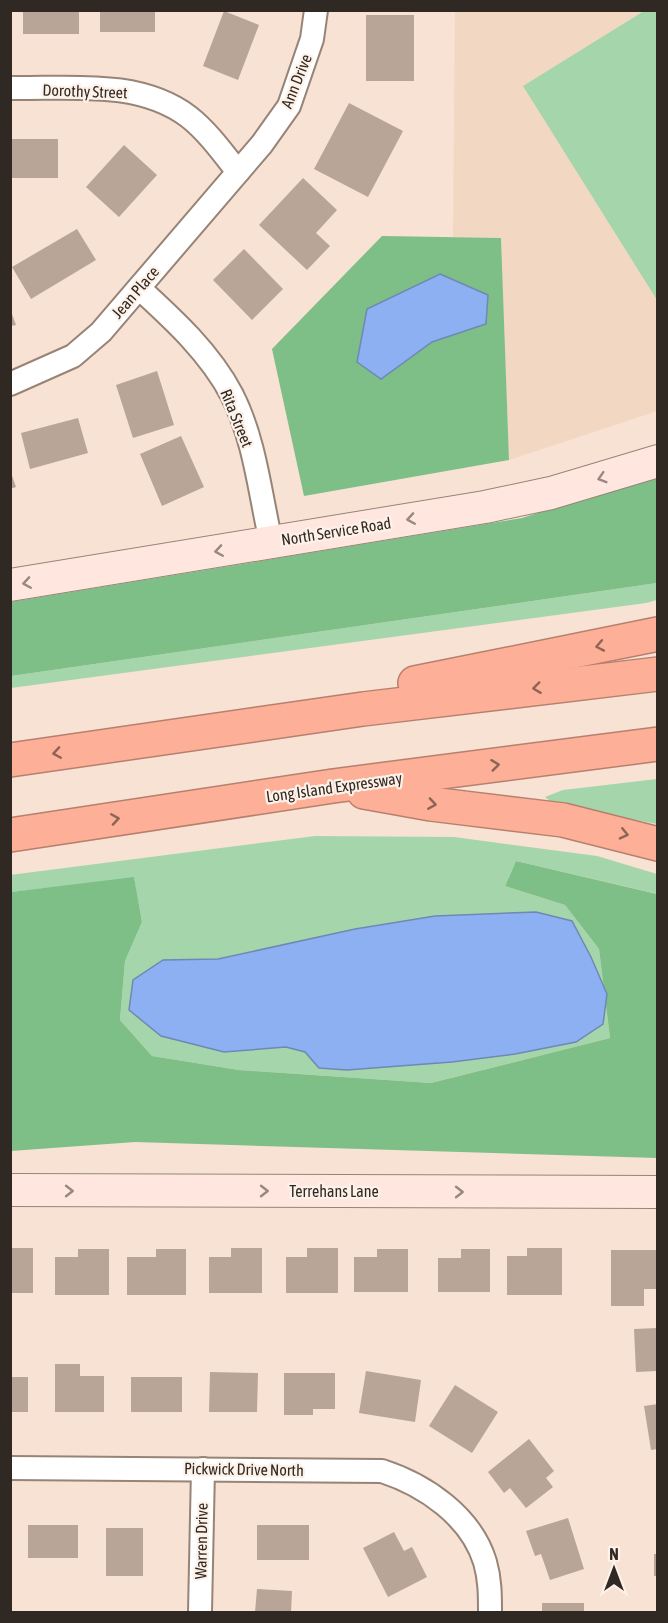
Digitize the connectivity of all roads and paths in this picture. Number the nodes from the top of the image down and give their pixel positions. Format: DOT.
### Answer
graph roads {
  1 [pos="316,10"];
  2 [pos="10,88"];
  3 [pos="238,172"];
  4 [pos="139,288"];
  5 [pos="10,384"];
  6 [pos="657,461"];
  7 [pos="271,542"];
  8 [pos="10,585"];
  9 [pos="657,634"];
  10 [pos="657,674"];
  11 [pos="657,744"];
  12 [pos="103,745"];
  13 [pos="10,760"];
  14 [pos="333,786"];
  15 [pos="10,835"];
  16 [pos="657,844"];
  17 [pos="10,1190"];
  18 [pos="657,1192"];
  19 [pos="10,1468"];
  20 [pos="203,1468"];
  21 [pos="200,1612"];
  22 [pos="490,1612"];
  1 -- 3 [label="street, Ann Drive"];
  2 -- 3 [label="street, Dorothy Street"];
  3 -- 4 [label="street, Jean Place"];
  4 -- 5 [label="street, Jean Place"];
  4 -- 7 [label="street, Rita Street"];
  6 -- 7 [label="main road, North Service Road, one-way"];
  7 -- 8 [label="main road, North Service Road, one-way"];
  9 -- 12 [label="highway, one-way"];
  10 -- 12 [label="highway, one-way"];
  14 -- 11 [label="highway, Long Island Expressway, one-way"];
  12 -- 13 [label="highway, one-way"];
  15 -- 14 [label="highway, Long Island Expressway, one-way"];
  14 -- 16 [label="highway, one-way"];
  17 -- 18 [label="main road, Terrehans Lane, one-way"];
  19 -- 20 [label="street, Pickwick Drive North"];
  20 -- 21 [label="street, Warren Drive"];
  20 -- 22 [label="street, Pickwick Drive North"];
}
